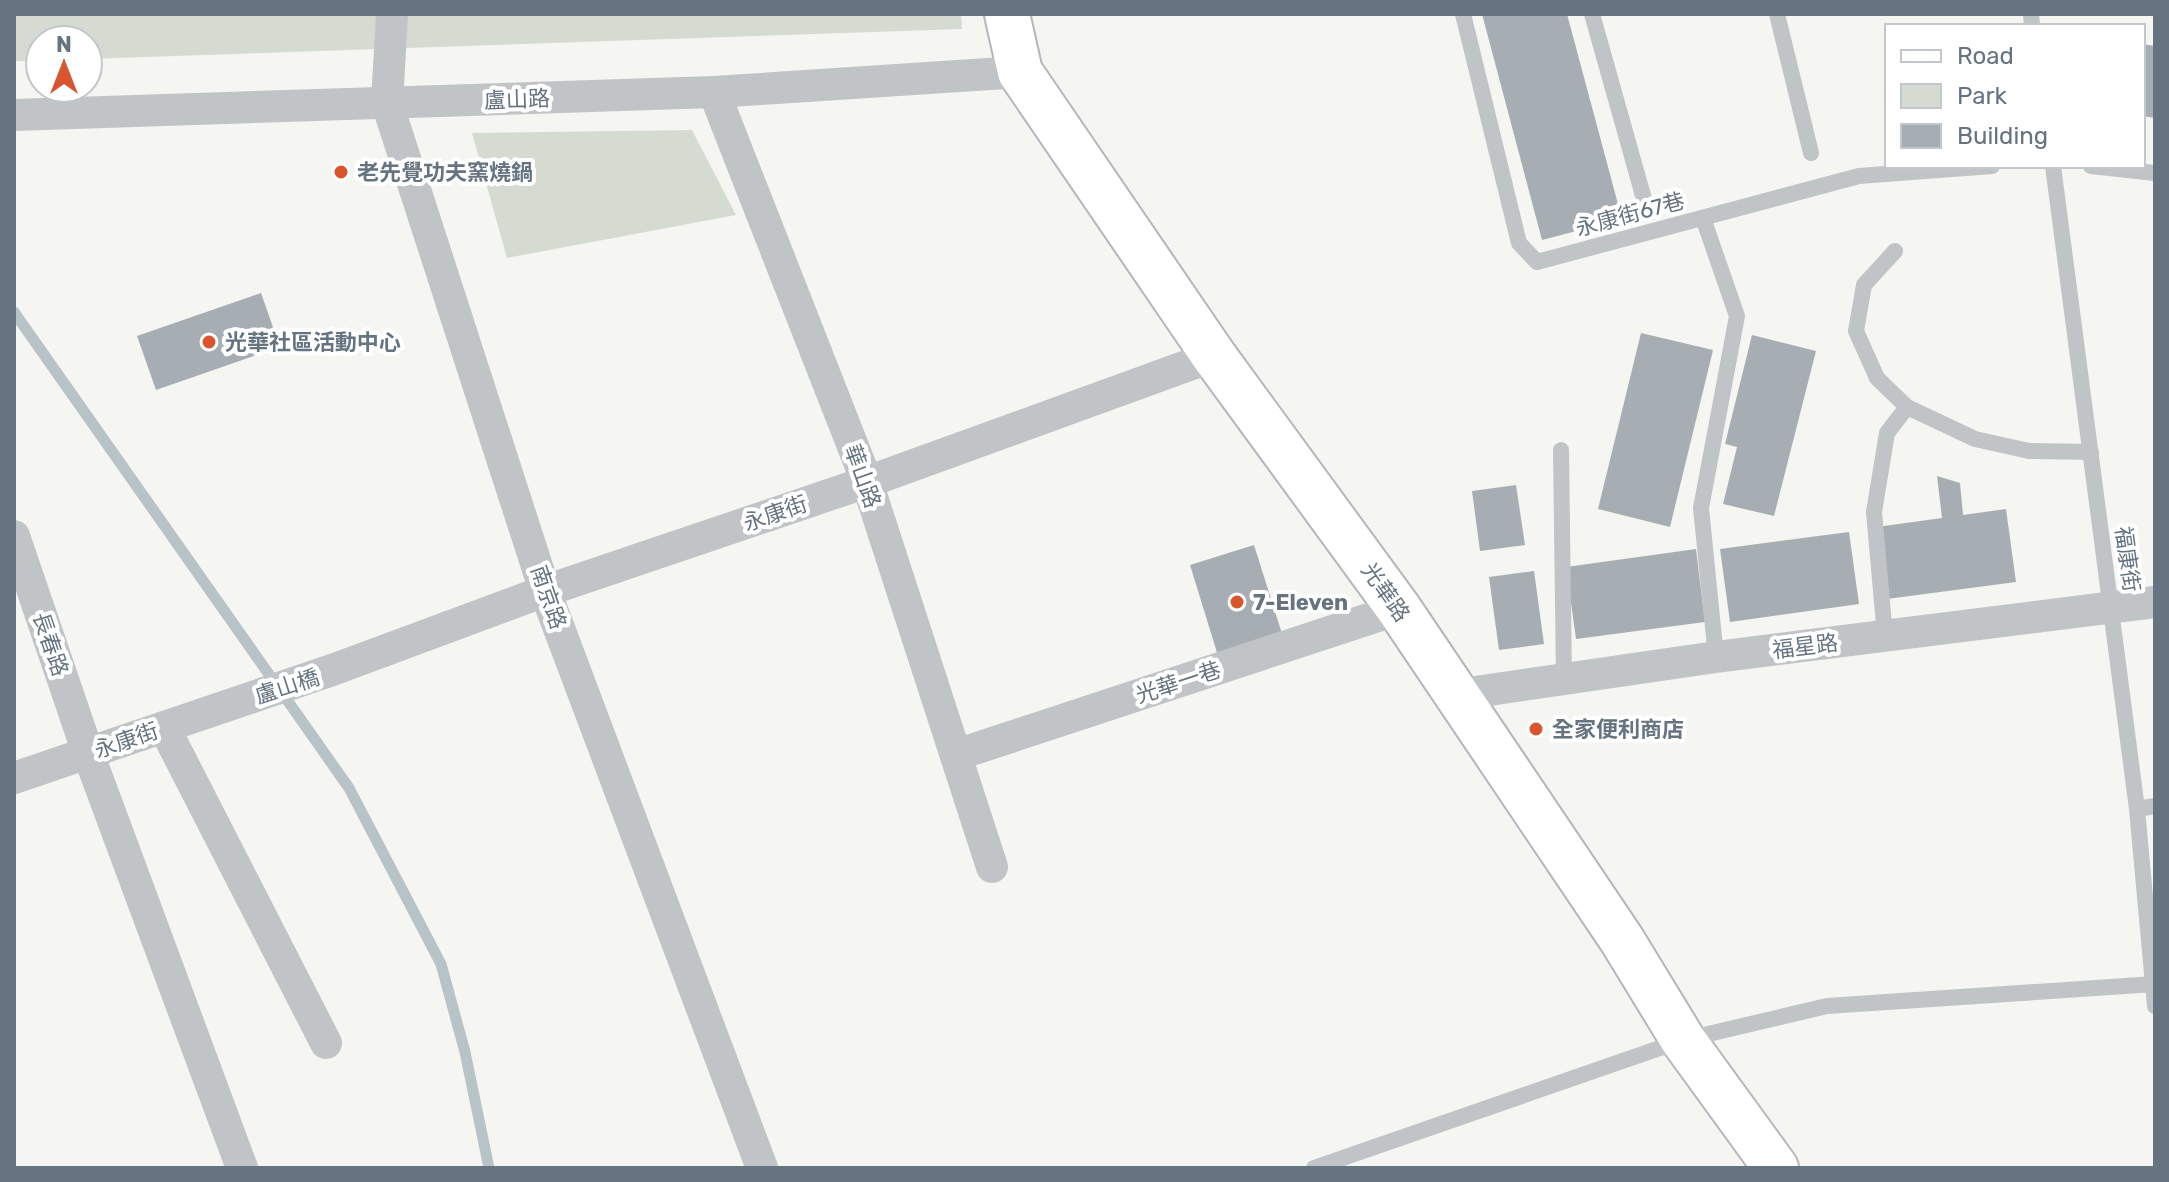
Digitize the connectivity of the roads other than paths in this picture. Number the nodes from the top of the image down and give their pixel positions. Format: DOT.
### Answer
graph roads {
  1 [pos="392,14"];
  2 [pos="1007,14"];
  3 [pos="1463,14"];
  4 [pos="1592,14"];
  5 [pos="1777,14"];
  6 [pos="1020,72"];
  7 [pos="714,92"];
  8 [pos="387,103"];
  9 [pos="14,115"];
  10 [pos="1811,153"];
  11 [pos="1965,168"];
  12 [pos="2053,168"];
  13 [pos="2109,168"];
  14 [pos="2155,173"];
  15 [pos="1644,199"];
  16 [pos="1703,218"];
  17 [pos="1895,251"];
  18 [pos="1214,356"];
  19 [pos="1907,407"];
  20 [pos="1561,450"];
  21 [pos="2091,452"];
  22 [pos="867,482"];
  23 [pos="14,536"];
  24 [pos="545,591"];
  25 [pos="2155,602"];
  26 [pos="2112,608"];
  27 [pos="1399,609"];
  28 [pos="1885,636"];
  29 [pos="1716,657"];
  30 [pos="335,669"];
  31 [pos="1564,681"];
  32 [pos="1455,695"];
  33 [pos="238,702"];
  34 [pos="164,727"];
  35 [pos="88,753"];
  36 [pos="956,755"];
  37 [pos="14,778"];
  38 [pos="2155,806"];
  39 [pos="2137,809"];
  40 [pos="992,867"];
  41 [pos="2154,984"];
  42 [pos="2155,1006"];
  43 [pos="1683,1040"];
  44 [pos="326,1043"];
  45 [pos="232,1165"];
  46 [pos="762,1168"];
  47 [pos="1314,1168"];
  48 [pos="1776,1168"];
  1 -- 8 [label="street, 南京路"];
  2 -- 6 [label="street, 光華路"];
  3 -- 16 [label="lane, 永康街67巷"];
  4 -- 15 [label="lane"];
  5 -- 10 [label="lane"];
  6 -- 7 [label="street, 盧山路"];
  6 -- 18 [label="street, 光華路"];
  7 -- 8 [label="street, 盧山路"];
  7 -- 22 [label="street, 華山路"];
  8 -- 9 [label="street, 盧山路"];
  8 -- 24 [label="street, 南京路"];
  11 -- 16 [label="lane, 永康街67巷"];
  12 -- 21 [label="lane, 福康街"];
  13 -- 14 [label="lane"];
  16 -- 29 [label="lane"];
  17 -- 19 [label="lane"];
  18 -- 22 [label="street, 永康街"];
  18 -- 27 [label="street, 光華路"];
  19 -- 21 [label="lane"];
  19 -- 28 [label="lane"];
  20 -- 31 [label="lane"];
  21 -- 26 [label="lane, 福康街"];
  22 -- 24 [label="street, 永康街"];
  22 -- 36 [label="street, 華山路"];
  23 -- 35 [label="street, 長春路"];
  24 -- 30 [label="street, 永康街"];
  24 -- 46 [label="street, 南京路"];
  25 -- 26 [label="street, 福星路"];
  26 -- 28 [label="street, 福星路"];
  26 -- 39 [label="lane, 福康街"];
  27 -- 32 [label="street, 光華路"];
  27 -- 36 [label="street, 光華一巷"];
  28 -- 29 [label="street, 福星路"];
  29 -- 31 [label="street, 福星路"];
  30 -- 33 [label="street, 盧山橋"];
  31 -- 32 [label="street, 福星路"];
  32 -- 43 [label="street, 光華路"];
  33 -- 34 [label="street, 永康街"];
  34 -- 35 [label="street, 永康街"];
  34 -- 44 [label="street"];
  35 -- 37 [label="street, 永康街"];
  35 -- 45 [label="street, 長春路"];
  36 -- 40 [label="street, 華山路"];
  38 -- 39 [label="lane"];
  39 -- 41 [label="lane, 福康街"];
  41 -- 42 [label="lane, 福康街"];
  41 -- 43 [label="lane"];
  43 -- 47 [label="lane"];
  43 -- 48 [label="street, 光華路"];
}
